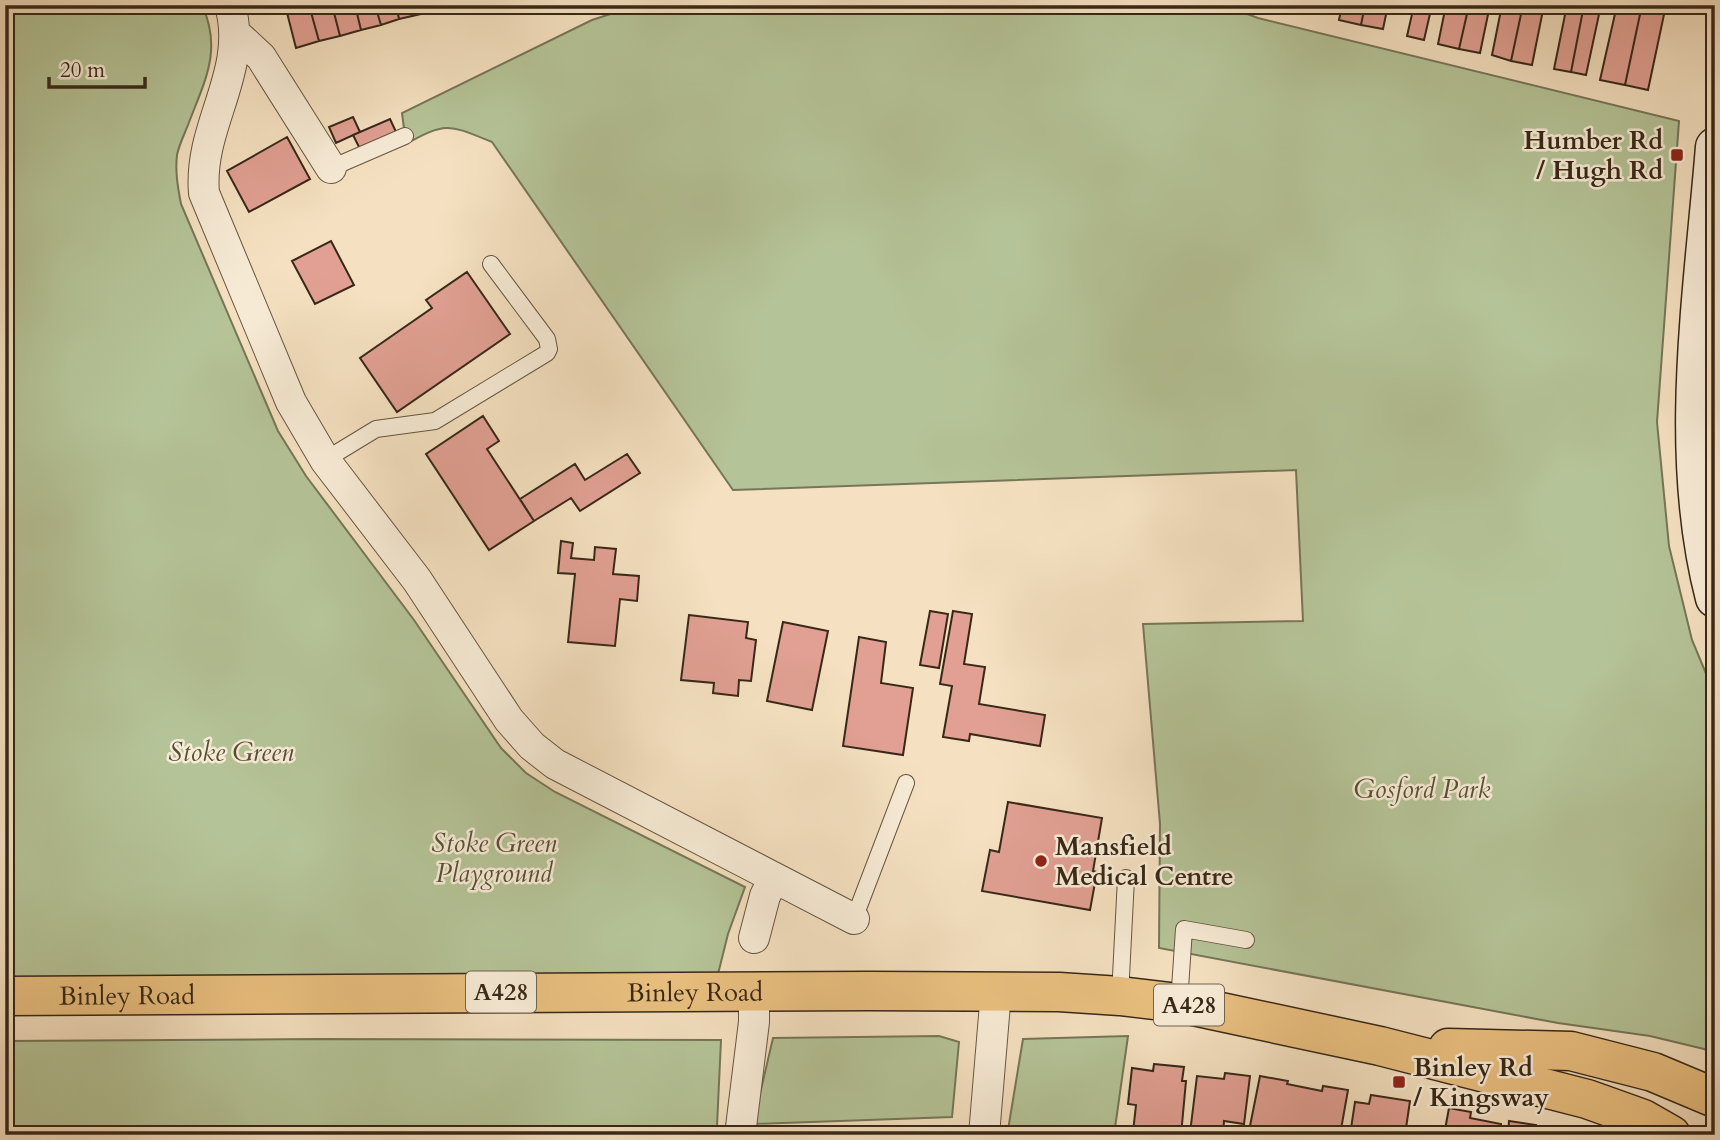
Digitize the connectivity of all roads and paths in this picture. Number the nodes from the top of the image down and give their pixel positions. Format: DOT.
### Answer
graph roads {
  1 [pos="233,19"];
  2 [pos="405,136"];
  3 [pos="1715,147"];
  4 [pos="331,168"];
  5 [pos="491,264"];
  6 [pos="325,460"];
  7 [pos="1715,598"];
  8 [pos="906,783"];
  9 [pos="774,878"];
  10 [pos="1126,878"];
  11 [pos="854,919"];
  12 [pos="754,938"];
  13 [pos="1246,940"];
  14 [pos="996,992"];
  15 [pos="754,993"];
  16 [pos="5,996"];
  17 [pos="1120,996"];
  18 [pos="1179,1003"];
  19 [pos="1380,1046"];
  20 [pos="1715,1098"];
  21 [pos="1650,1129"];
  22 [pos="740,1135"];
  23 [pos="984,1135"];
  1 -- 4 [label="street"];
  1 -- 6 [label="street"];
  2 -- 4 [label="lane"];
  3 -- 7 [label="main road"];
  5 -- 6 [label="lane"];
  6 -- 9 [label="street"];
  8 -- 11 [label="lane"];
  9 -- 11 [label="street"];
  9 -- 12 [label="street"];
  10 -- 17 [label="lane"];
  13 -- 18 [label="lane"];
  14 -- 15 [label="main road, Binley Road / A428"];
  14 -- 17 [label="main road, Binley Road / A428"];
  14 -- 23 [label="street"];
  15 -- 16 [label="main road, Binley Road / A428"];
  15 -- 22 [label="street"];
  17 -- 18 [label="main road, Binley Road / A428"];
  18 -- 19 [label="main road, Binley Road / A428"];
  19 -- 20 [label="main road, Binley Road / A428"];
  19 -- 21 [label="main road, Binley Road / A428"];
}
